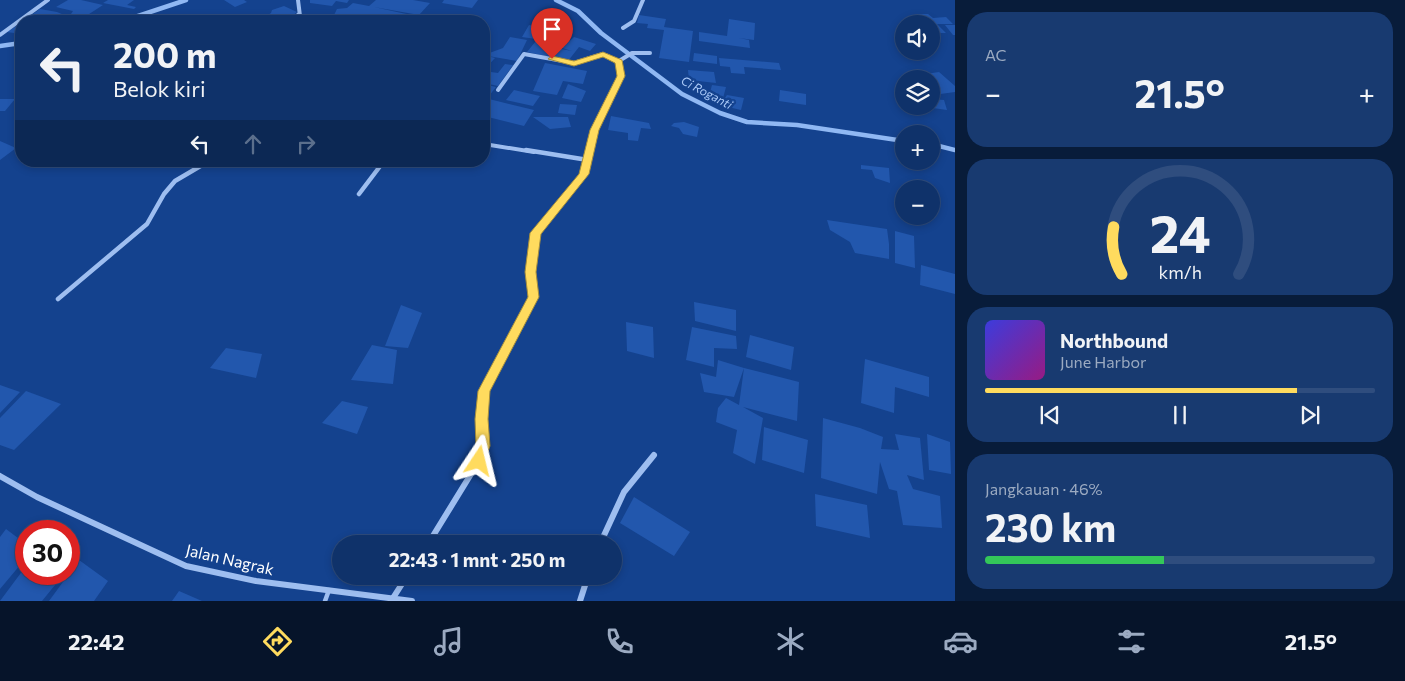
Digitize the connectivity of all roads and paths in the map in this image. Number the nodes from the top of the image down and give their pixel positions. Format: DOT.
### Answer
graph roads {
  1 [pos="48,0"];
  2 [pos="298,0"];
  3 [pos="644,0"];
  4 [pos="299,14"];
  5 [pos="27,15"];
  6 [pos="15,24"];
  7 [pos="624,28"];
  8 [pos="0,35"];
  9 [pos="650,53"];
  10 [pos="619,61"];
  11 [pos="498,90"];
  12 [pos="490,145"];
  13 [pos="588,160"];
  14 [pos="199,167"];
  15 [pos="379,167"];
  16 [pos="359,194"];
  17 [pos="58,299"];
  18 [pos="654,455"];
  19 [pos="0,476"];
  20 [pos="434,535"];
  21 [pos="604,535"];
  22 [pos="401,585"];
  23 [pos="585,585"];
  24 [pos="329,590"];
  25 [pos="393,598"];
  26 [pos="325,601"];
  27 [pos="412,601"];
  28 [pos="580,601"];
  1 -- 5 [label="street"];
  2 -- 4 [label="street"];
  3 -- 7 [label="street"];
  6 -- 8 [label="street"];
  9 -- 10 [label="street"];
  10 -- 11 [label="street"];
  10 -- 13 [label="street"];
  12 -- 13 [label="street"];
  13 -- 20 [label="street"];
  14 -- 17 [label="street"];
  15 -- 16 [label="street"];
  18 -- 21 [label="street"];
  19 -- 24 [label="street, Jalan Nagrak"];
  22 -- 25 [label="street"];
  23 -- 28 [label="street"];
  24 -- 25 [label="street, Jalan Nagrak"];
  24 -- 26 [label="lane"];
  25 -- 27 [label="street, Jalan Nagrak"];
}
